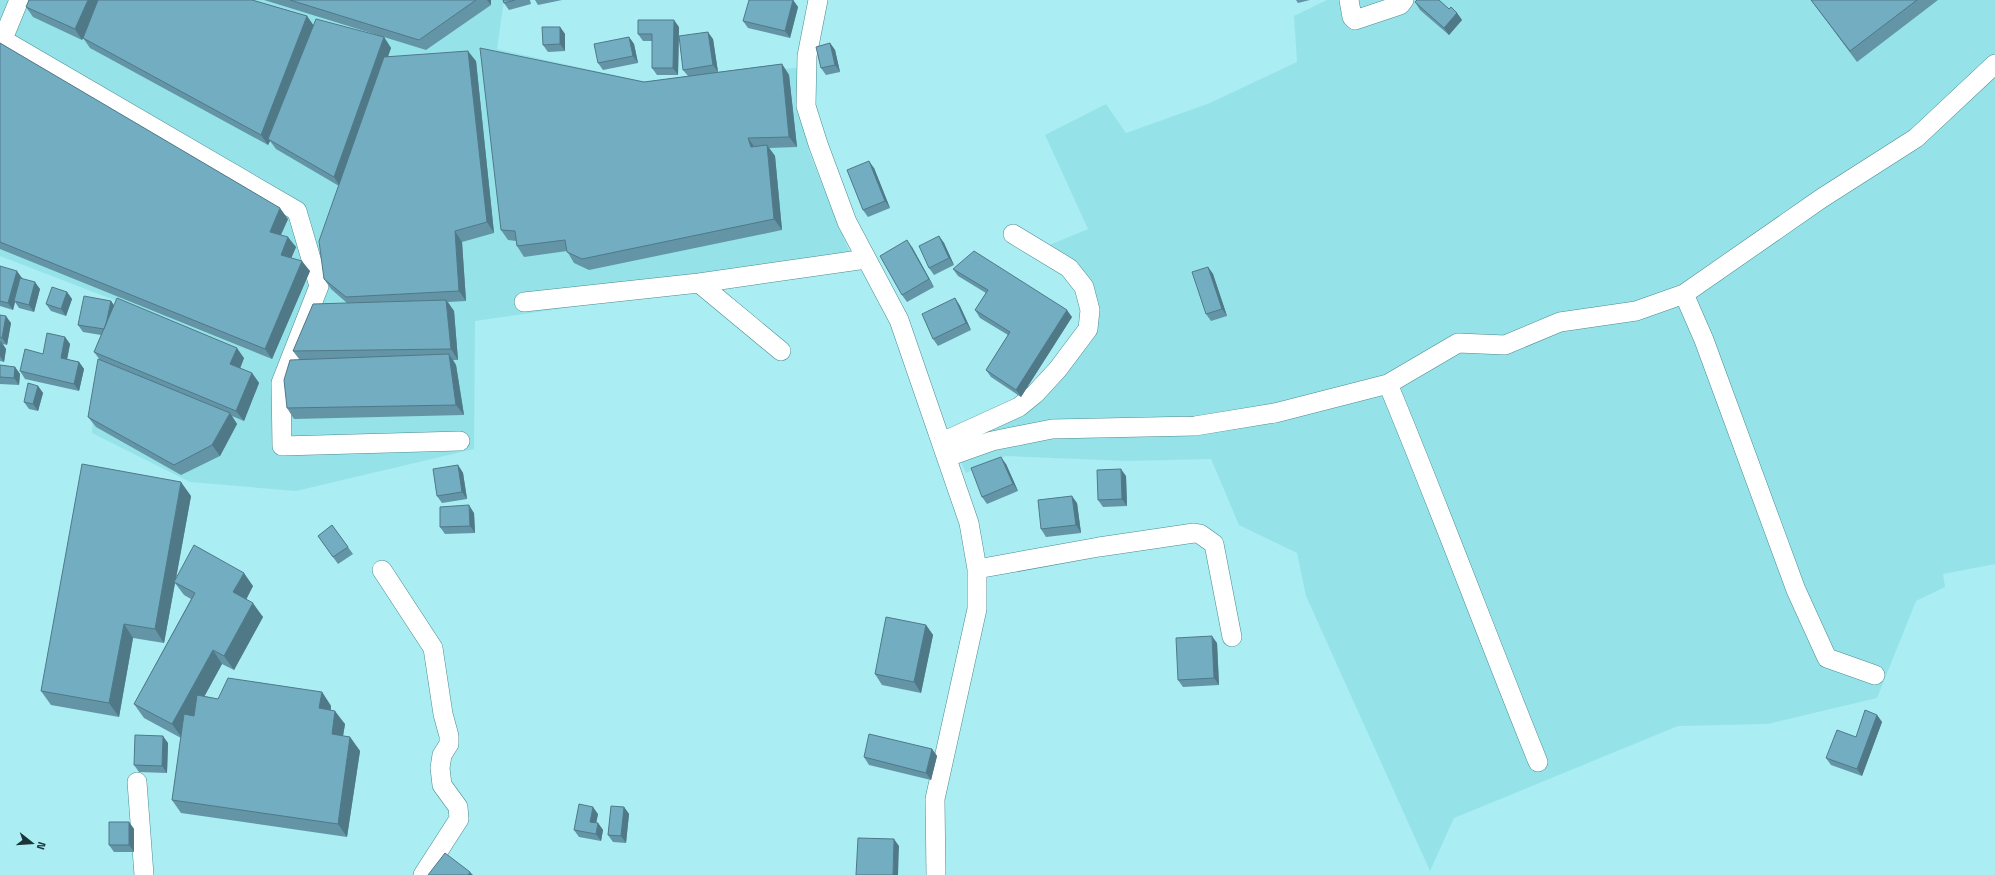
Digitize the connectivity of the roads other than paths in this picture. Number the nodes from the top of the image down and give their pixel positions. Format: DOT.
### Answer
graph roads {
  1 [pos="19,0"];
  2 [pos="818,0"];
  3 [pos="1349,0"];
  4 [pos="1404,0"];
  5 [pos="2,38"];
  6 [pos="1995,64"];
  7 [pos="1013,234"];
  8 [pos="866,260"];
  9 [pos="699,283"];
  10 [pos="1684,294"];
  11 [pos="524,302"];
  12 [pos="781,352"];
  13 [pos="1388,384"];
  14 [pos="460,441"];
  15 [pos="945,450"];
  16 [pos="977,569"];
  17 [pos="382,570"];
  18 [pos="1232,638"];
  19 [pos="1875,675"];
  20 [pos="1538,762"];
  21 [pos="137,782"];
  22 [pos="144,875"];
  23 [pos="423,875"];
  24 [pos="936,875"];
  1 -- 5 [label="street"];
  2 -- 8 [label="street"];
  3 -- 4 [label="street"];
  5 -- 14 [label="street"];
  6 -- 10 [label="street"];
  7 -- 15 [label="street"];
  8 -- 9 [label="street"];
  8 -- 15 [label="street"];
  9 -- 11 [label="street"];
  9 -- 12 [label="street"];
  10 -- 13 [label="street"];
  10 -- 19 [label="street"];
  13 -- 15 [label="street"];
  13 -- 20 [label="street"];
  15 -- 16 [label="street"];
  16 -- 18 [label="street"];
  16 -- 24 [label="street"];
  17 -- 23 [label="street"];
  21 -- 22 [label="street"];
}
